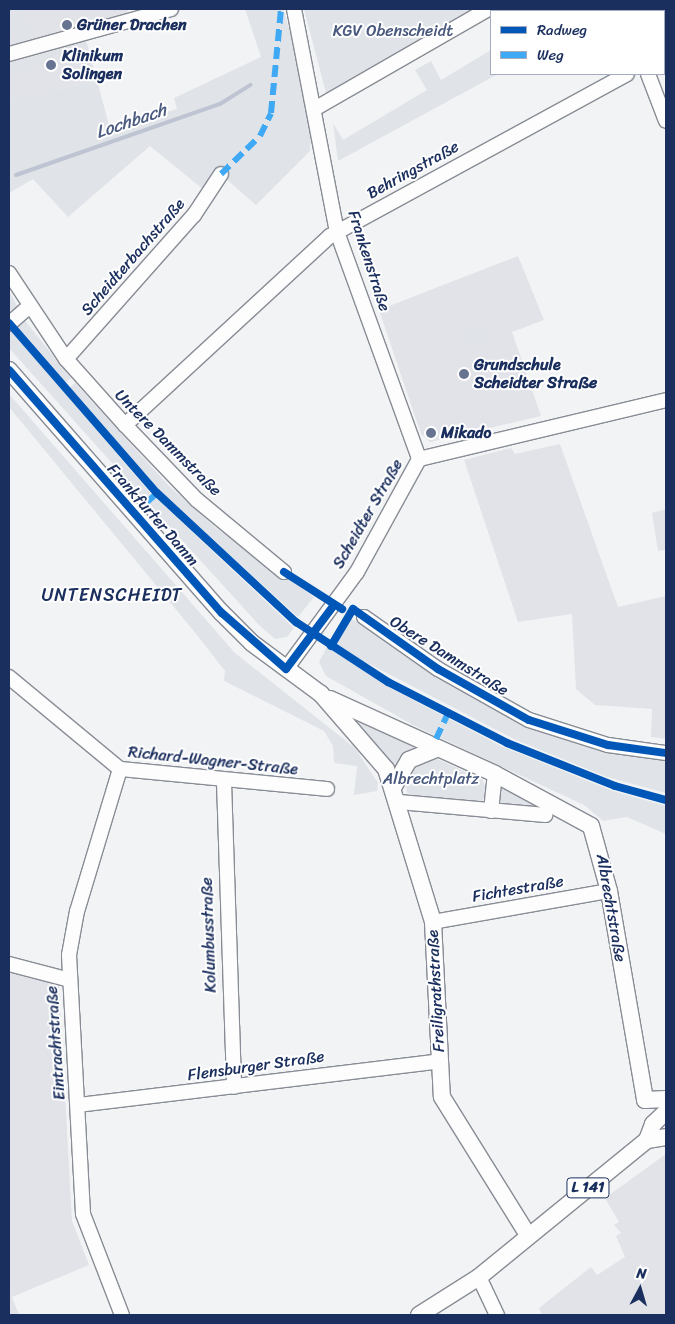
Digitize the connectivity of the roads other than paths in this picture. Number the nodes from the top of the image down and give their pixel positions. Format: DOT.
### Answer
graph roads {
  1 [pos="171,9"];
  2 [pos="294,9"];
  3 [pos="488,9"];
  4 [pos="9,54"];
  5 [pos="625,75"];
  6 [pos="648,75"];
  7 [pos="316,108"];
  8 [pos="666,121"];
  9 [pos="221,174"];
  10 [pos="337,232"];
  11 [pos="9,274"];
  12 [pos="30,306"];
  13 [pos="9,324"];
  14 [pos="66,358"];
  15 [pos="9,370"];
  16 [pos="666,400"];
  17 [pos="125,425"];
  18 [pos="419,459"];
  19 [pos="284,572"];
  20 [pos="364,617"];
  21 [pos="286,669"];
  22 [pos="9,677"];
  23 [pos="321,694"];
  24 [pos="438,748"];
  25 [pos="666,753"];
  26 [pos="120,769"];
  27 [pos="495,774"];
  28 [pos="224,782"];
  29 [pos="394,786"];
  30 [pos="327,790"];
  31 [pos="399,802"];
  32 [pos="491,811"];
  33 [pos="545,815"];
  34 [pos="609,891"];
  35 [pos="433,922"];
  36 [pos="9,964"];
  37 [pos="70,980"];
  38 [pos="440,1061"];
  39 [pos="234,1087"];
  40 [pos="645,1100"];
  41 [pos="666,1100"];
  42 [pos="78,1105"];
  43 [pos="666,1112"];
  44 [pos="666,1137"];
  45 [pos="647,1140"];
  46 [pos="528,1235"];
  47 [pos="480,1277"];
  48 [pos="122,1315"];
  49 [pos="419,1315"];
  50 [pos="497,1315"];
  1 -- 4 [label="street"];
  2 -- 7 [label="street, Frankenstraße"];
  3 -- 7 [label="street"];
  5 -- 10 [label="street, Behringstraße"];
  6 -- 8 [label="street"];
  7 -- 10 [label="street, Frankenstraße"];
  9 -- 14 [label="street, Scheidterbachstraße"];
  10 -- 17 [label="street, Behringstraße"];
  10 -- 18 [label="street, Frankenstraße"];
  11 -- 12 [label="street, Untere Dammstraße"];
  12 -- 13 [label="street"];
  12 -- 14 [label="street, Untere Dammstraße"];
  14 -- 17 [label="street, Untere Dammstraße"];
  15 -- 21 [label="main road, Frankfurter Damm"];
  16 -- 18 [label="street, Scheidter Straße"];
  17 -- 19 [label="street, Untere Dammstraße"];
  18 -- 21 [label="street, Scheidter Straße"];
  20 -- 25 [label="street, Obere Dammstraße"];
  21 -- 23 [label="main road, Frankfurter Damm"];
  22 -- 26 [label="street, Richard-Wagner-Straße"];
  23 -- 24 [label="main road, Albrechtstraße"];
  23 -- 29 [label="main road, Freiligrathstraße"];
  24 -- 27 [label="main road, Albrechtstraße"];
  24 -- 29 [label="main road"];
  26 -- 28 [label="street, Richard-Wagner-Straße"];
  26 -- 37 [label="street, Eintrachtstraße"];
  27 -- 32 [label="street"];
  27 -- 34 [label="main road, Albrechtstraße"];
  28 -- 30 [label="street, Richard-Wagner-Straße"];
  28 -- 39 [label="street, Kolumbusstraße"];
  29 -- 31 [label="main road, Freiligrathstraße"];
  31 -- 32 [label="street"];
  31 -- 35 [label="main road, Freiligrathstraße"];
  32 -- 33 [label="street"];
  34 -- 35 [label="street, Fichtestraße"];
  34 -- 40 [label="main road, Albrechtstraße"];
  35 -- 38 [label="main road, Freiligrathstraße"];
  36 -- 37 [label="street"];
  37 -- 42 [label="street, Eintrachtstraße"];
  38 -- 39 [label="street, Flensburger Straße"];
  38 -- 46 [label="main road, Freiligrathstraße"];
  39 -- 42 [label="street, Flensburger Straße"];
  40 -- 41 [label="main road"];
  40 -- 45 [label="main road, Albrechtstraße"];
  42 -- 48 [label="street, Eintrachtstraße"];
  43 -- 45 [label="main road, L 141"];
  44 -- 45 [label="main road, L 141"];
  45 -- 46 [label="main road, L 141"];
  46 -- 47 [label="main road, L 141"];
  47 -- 49 [label="main road, L 141"];
  47 -- 50 [label="street"];
}
